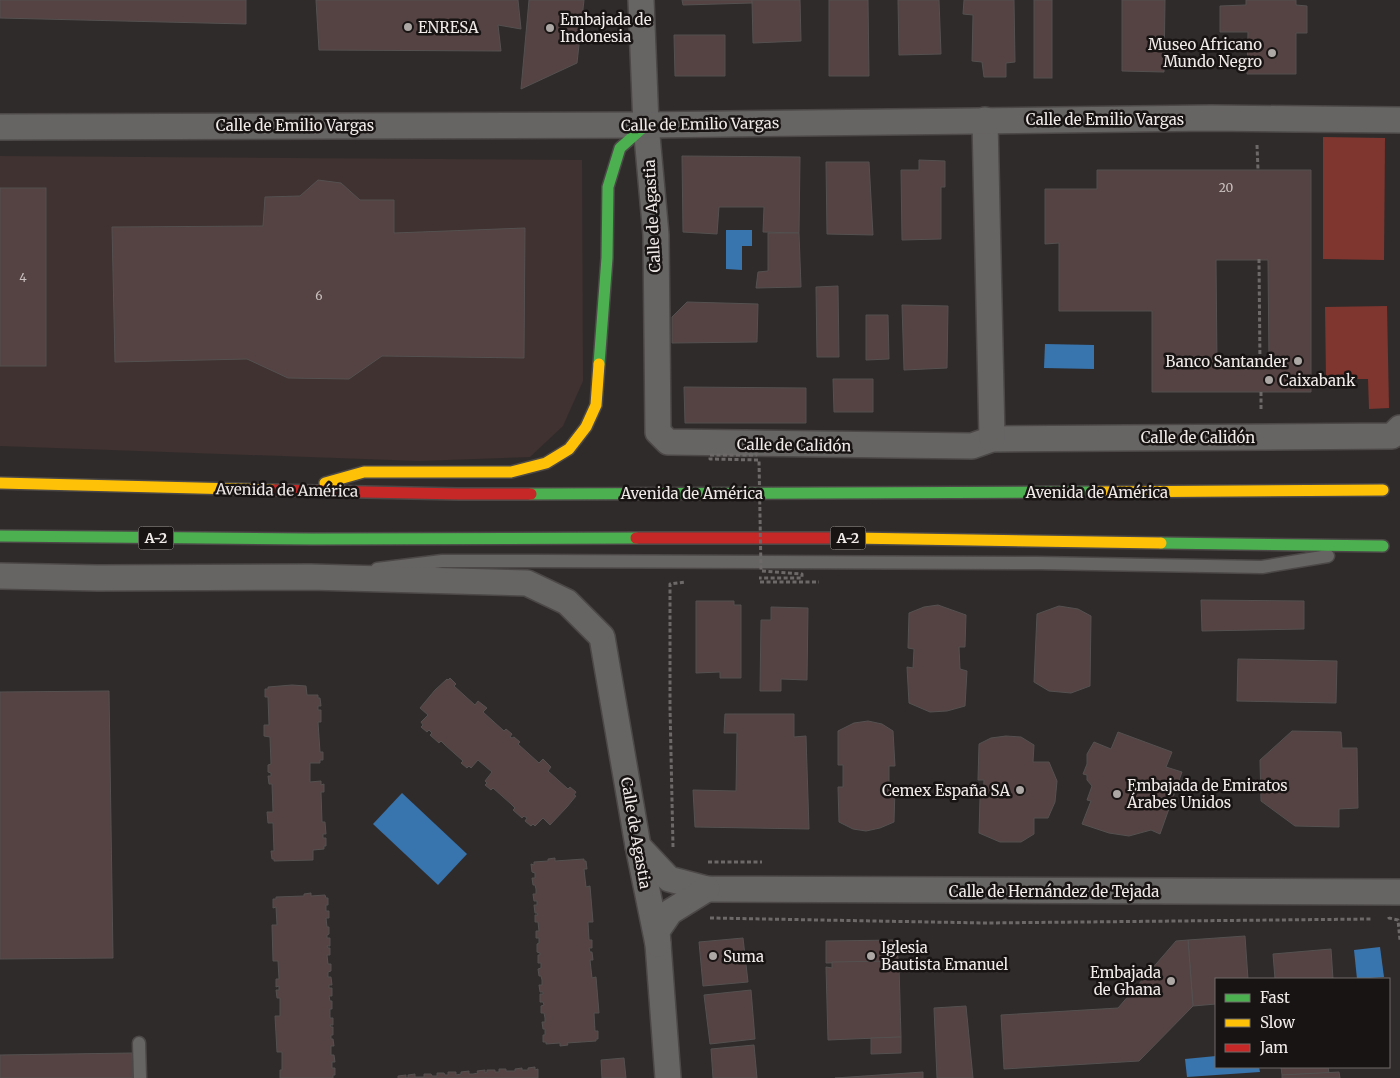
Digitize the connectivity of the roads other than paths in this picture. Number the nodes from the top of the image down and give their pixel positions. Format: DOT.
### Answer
graph roads {
  1 [pos="641,0"];
  2 [pos="985,120"];
  3 [pos="1400,120"];
  4 [pos="646,124"];
  5 [pos="0,127"];
  6 [pos="1400,428"];
  7 [pos="658,432"];
  8 [pos="992,439"];
  9 [pos="0,483"];
  10 [pos="1383,490"];
  11 [pos="297,491"];
  12 [pos="0,536"];
  13 [pos="1383,546"];
  14 [pos="0,576"];
  15 [pos="310,577"];
  16 [pos="638,846"];
  17 [pos="707,889"];
  18 [pos="1400,892"];
  19 [pos="658,944"];
  20 [pos="138,1043"];
  21 [pos="140,1078"];
  22 [pos="668,1078"];
  1 -- 4 [label="street, Calle de Agastia"];
  2 -- 3 [label="street, Calle de Emilio Vargas"];
  2 -- 4 [label="street, Calle de Emilio Vargas"];
  2 -- 8 [label="street"];
  4 -- 5 [label="street, Calle de Emilio Vargas"];
  4 -- 7 [label="street, Calle de Agastia"];
  4 -- 11 [label="highway"];
  6 -- 8 [label="street, Calle de Calidón"];
  7 -- 8 [label="street, Calle de Calidón"];
  9 -- 11 [label="highway, Avenida de América"];
  10 -- 11 [label="highway, Avenida de América"];
  12 -- 13 [label="highway, A-2"];
  13 -- 15 [label="lane"];
  14 -- 15 [label="street"];
  15 -- 16 [label="street, Calle de Agastia"];
  16 -- 17 [label="street, Calle de Hernández de Tejada"];
  16 -- 19 [label="street, Calle de Agastia"];
  17 -- 18 [label="street, Calle de Hernández de Tejada"];
  17 -- 19 [label="street"];
  19 -- 22 [label="street, Calle de Agastia"];
  20 -- 21 [label="lane"];
}
